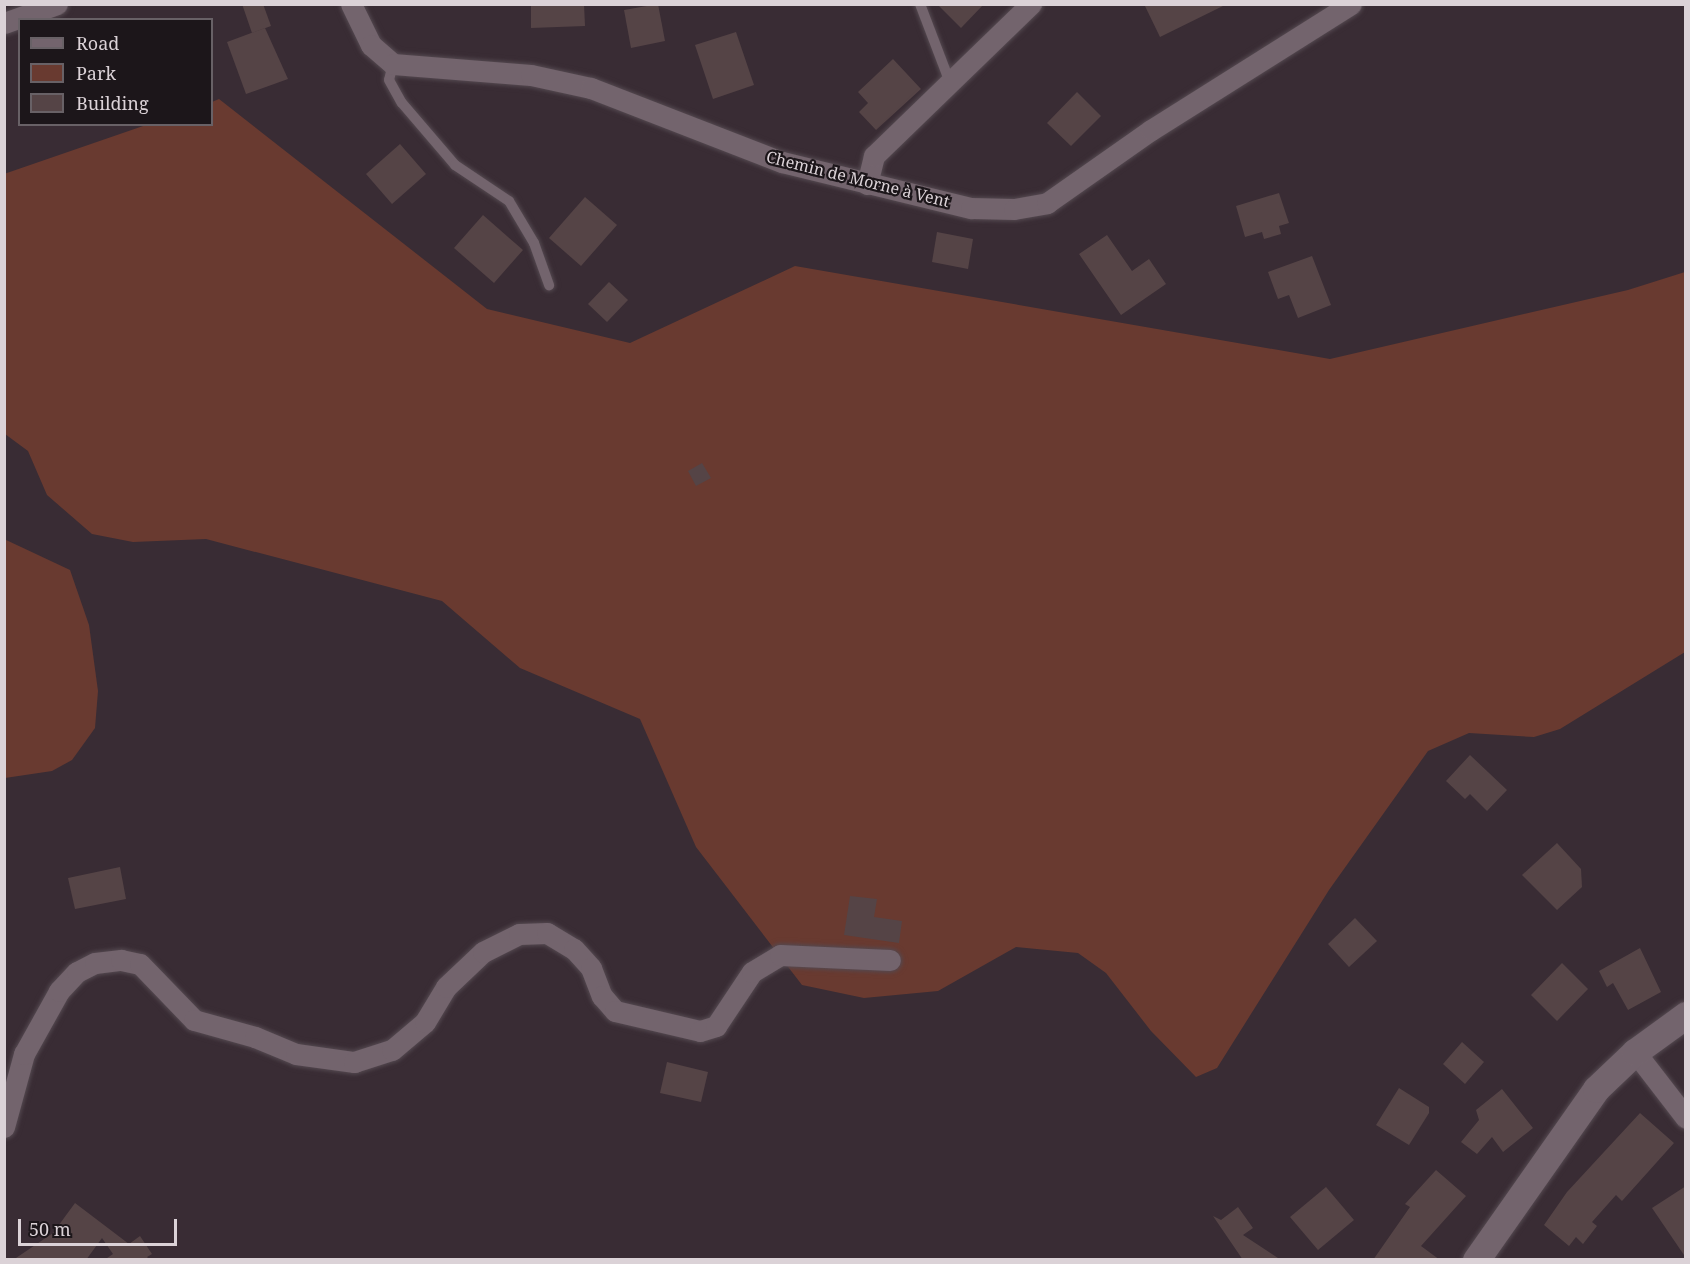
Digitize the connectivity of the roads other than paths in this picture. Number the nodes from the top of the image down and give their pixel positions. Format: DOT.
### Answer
graph roads {
  1 [pos="57,4"];
  2 [pos="351,4"];
  3 [pos="920,4"];
  4 [pos="1031,4"];
  5 [pos="1351,4"];
  6 [pos="4,23"];
  7 [pos="393,64"];
  8 [pos="949,80"];
  9 [pos="867,184"];
  10 [pos="549,285"];
  11 [pos="890,960"];
  12 [pos="1686,1015"];
  13 [pos="1635,1052"];
  14 [pos="1686,1118"];
  15 [pos="4,1127"];
  16 [pos="1476,1260"];
  1 -- 6 [label="street"];
  2 -- 7 [label="street"];
  3 -- 8 [label="lane"];
  4 -- 8 [label="street"];
  5 -- 9 [label="street, Chemin de Morne à Vent"];
  7 -- 9 [label="street, Chemin de Morne à Vent"];
  7 -- 10 [label="lane"];
  8 -- 9 [label="street"];
  11 -- 15 [label="street"];
  12 -- 13 [label="street"];
  13 -- 14 [label="street"];
  13 -- 16 [label="street"];
}
